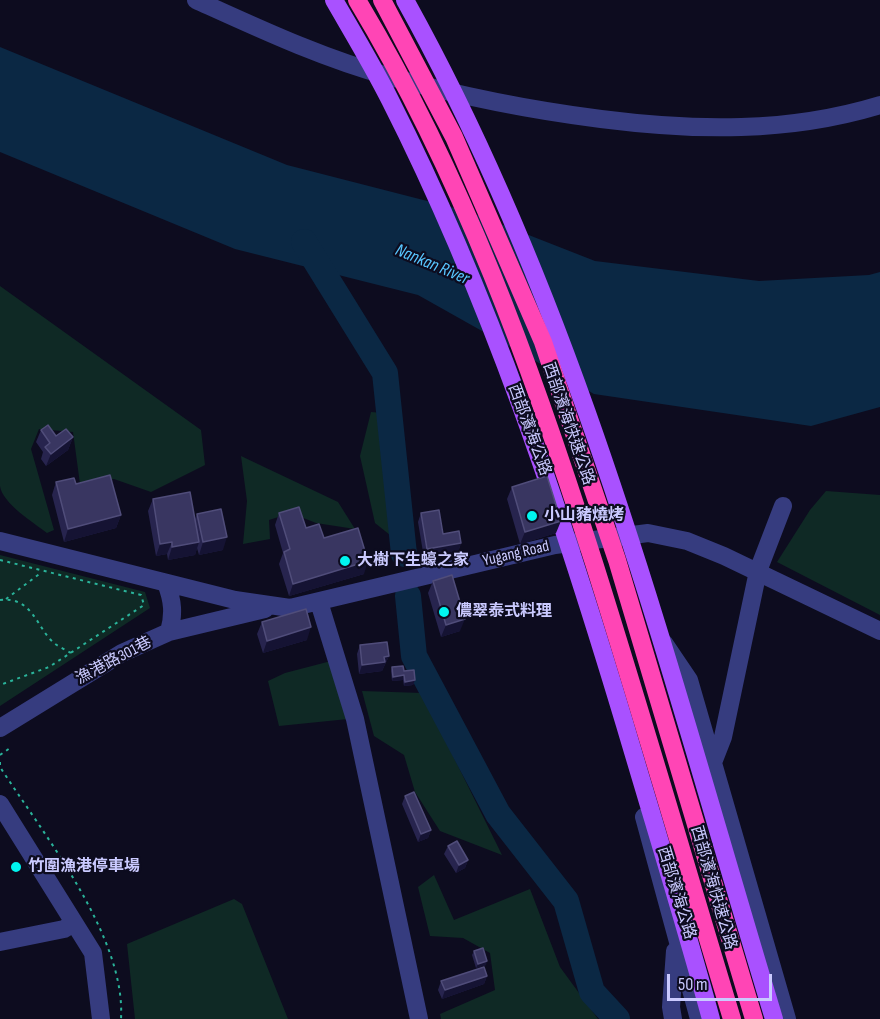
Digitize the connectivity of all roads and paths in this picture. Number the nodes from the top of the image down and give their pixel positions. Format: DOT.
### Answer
graph roads {
  1 [pos="196,0"];
  2 [pos="334,0"];
  3 [pos="357,0"];
  4 [pos="382,0"];
  5 [pos="405,0"];
  6 [pos="880,105"];
  7 [pos="783,507"];
  8 [pos="619,536"];
  9 [pos="0,541"];
  10 [pos="582,542"];
  11 [pos="0,560"];
  12 [pos="44,571"];
  13 [pos="758,571"];
  14 [pos="166,583"];
  15 [pos="6,599"];
  16 [pos="0,600"];
  17 [pos="319,602"];
  18 [pos="272,607"];
  19 [pos="880,631"];
  20 [pos="169,632"];
  21 [pos="71,652"];
  22 [pos="0,685"];
  23 [pos="0,728"];
  24 [pos="10,748"];
  25 [pos="0,755"];
  26 [pos="714,760"];
  27 [pos="0,762"];
  28 [pos="0,804"];
  29 [pos="74,923"];
  30 [pos="676,937"];
  31 [pos="0,942"];
  32 [pos="101,1019"];
  33 [pos="121,1019"];
  34 [pos="419,1019"];
  35 [pos="673,1019"];
  36 [pos="699,1019"];
  37 [pos="711,1019"];
  38 [pos="732,1019"];
  39 [pos="754,1019"];
  40 [pos="774,1019"];
  41 [pos="787,1019"];
  1 -- 6 [label="street"];
  2 -- 37 [label="main road, 西部濱海公路, bridge"];
  3 -- 38 [label="highway, 西部濱海快速公路, bridge"];
  4 -- 39 [label="highway, 西部濱海快速公路, bridge"];
  5 -- 40 [label="main road, bridge"];
  7 -- 13 [label="street"];
  8 -- 10 [label="street, Yugang Road"];
  8 -- 13 [label="street, Yugang Road"];
  8 -- 26 [label="street"];
  9 -- 14 [label="street, Yugang Road"];
  10 -- 17 [label="street, Yugang Road"];
  10 -- 30 [label="street"];
  11 -- 12 [label="path"];
  12 -- 15 [label="path"];
  12 -- 21 [label="path"];
  13 -- 19 [label="street, Yugang Road"];
  13 -- 26 [label="street"];
  14 -- 18 [label="street, Yugang Road"];
  14 -- 20 [label="street"];
  15 -- 16 [label="path"];
  15 -- 21 [label="path"];
  17 -- 18 [label="street, Yugang Road"];
  17 -- 34 [label="street"];
  18 -- 20 [label="street, 漁港路301巷"];
  20 -- 23 [label="street, 漁港路301巷"];
  21 -- 22 [label="path"];
  24 -- 25 [label="path"];
  26 -- 41 [label="street"];
  27 -- 33 [label="path"];
  28 -- 29 [label="street"];
  29 -- 31 [label="street"];
  29 -- 32 [label="street"];
  30 -- 35 [label="street"];
  30 -- 36 [label="street"];
}
